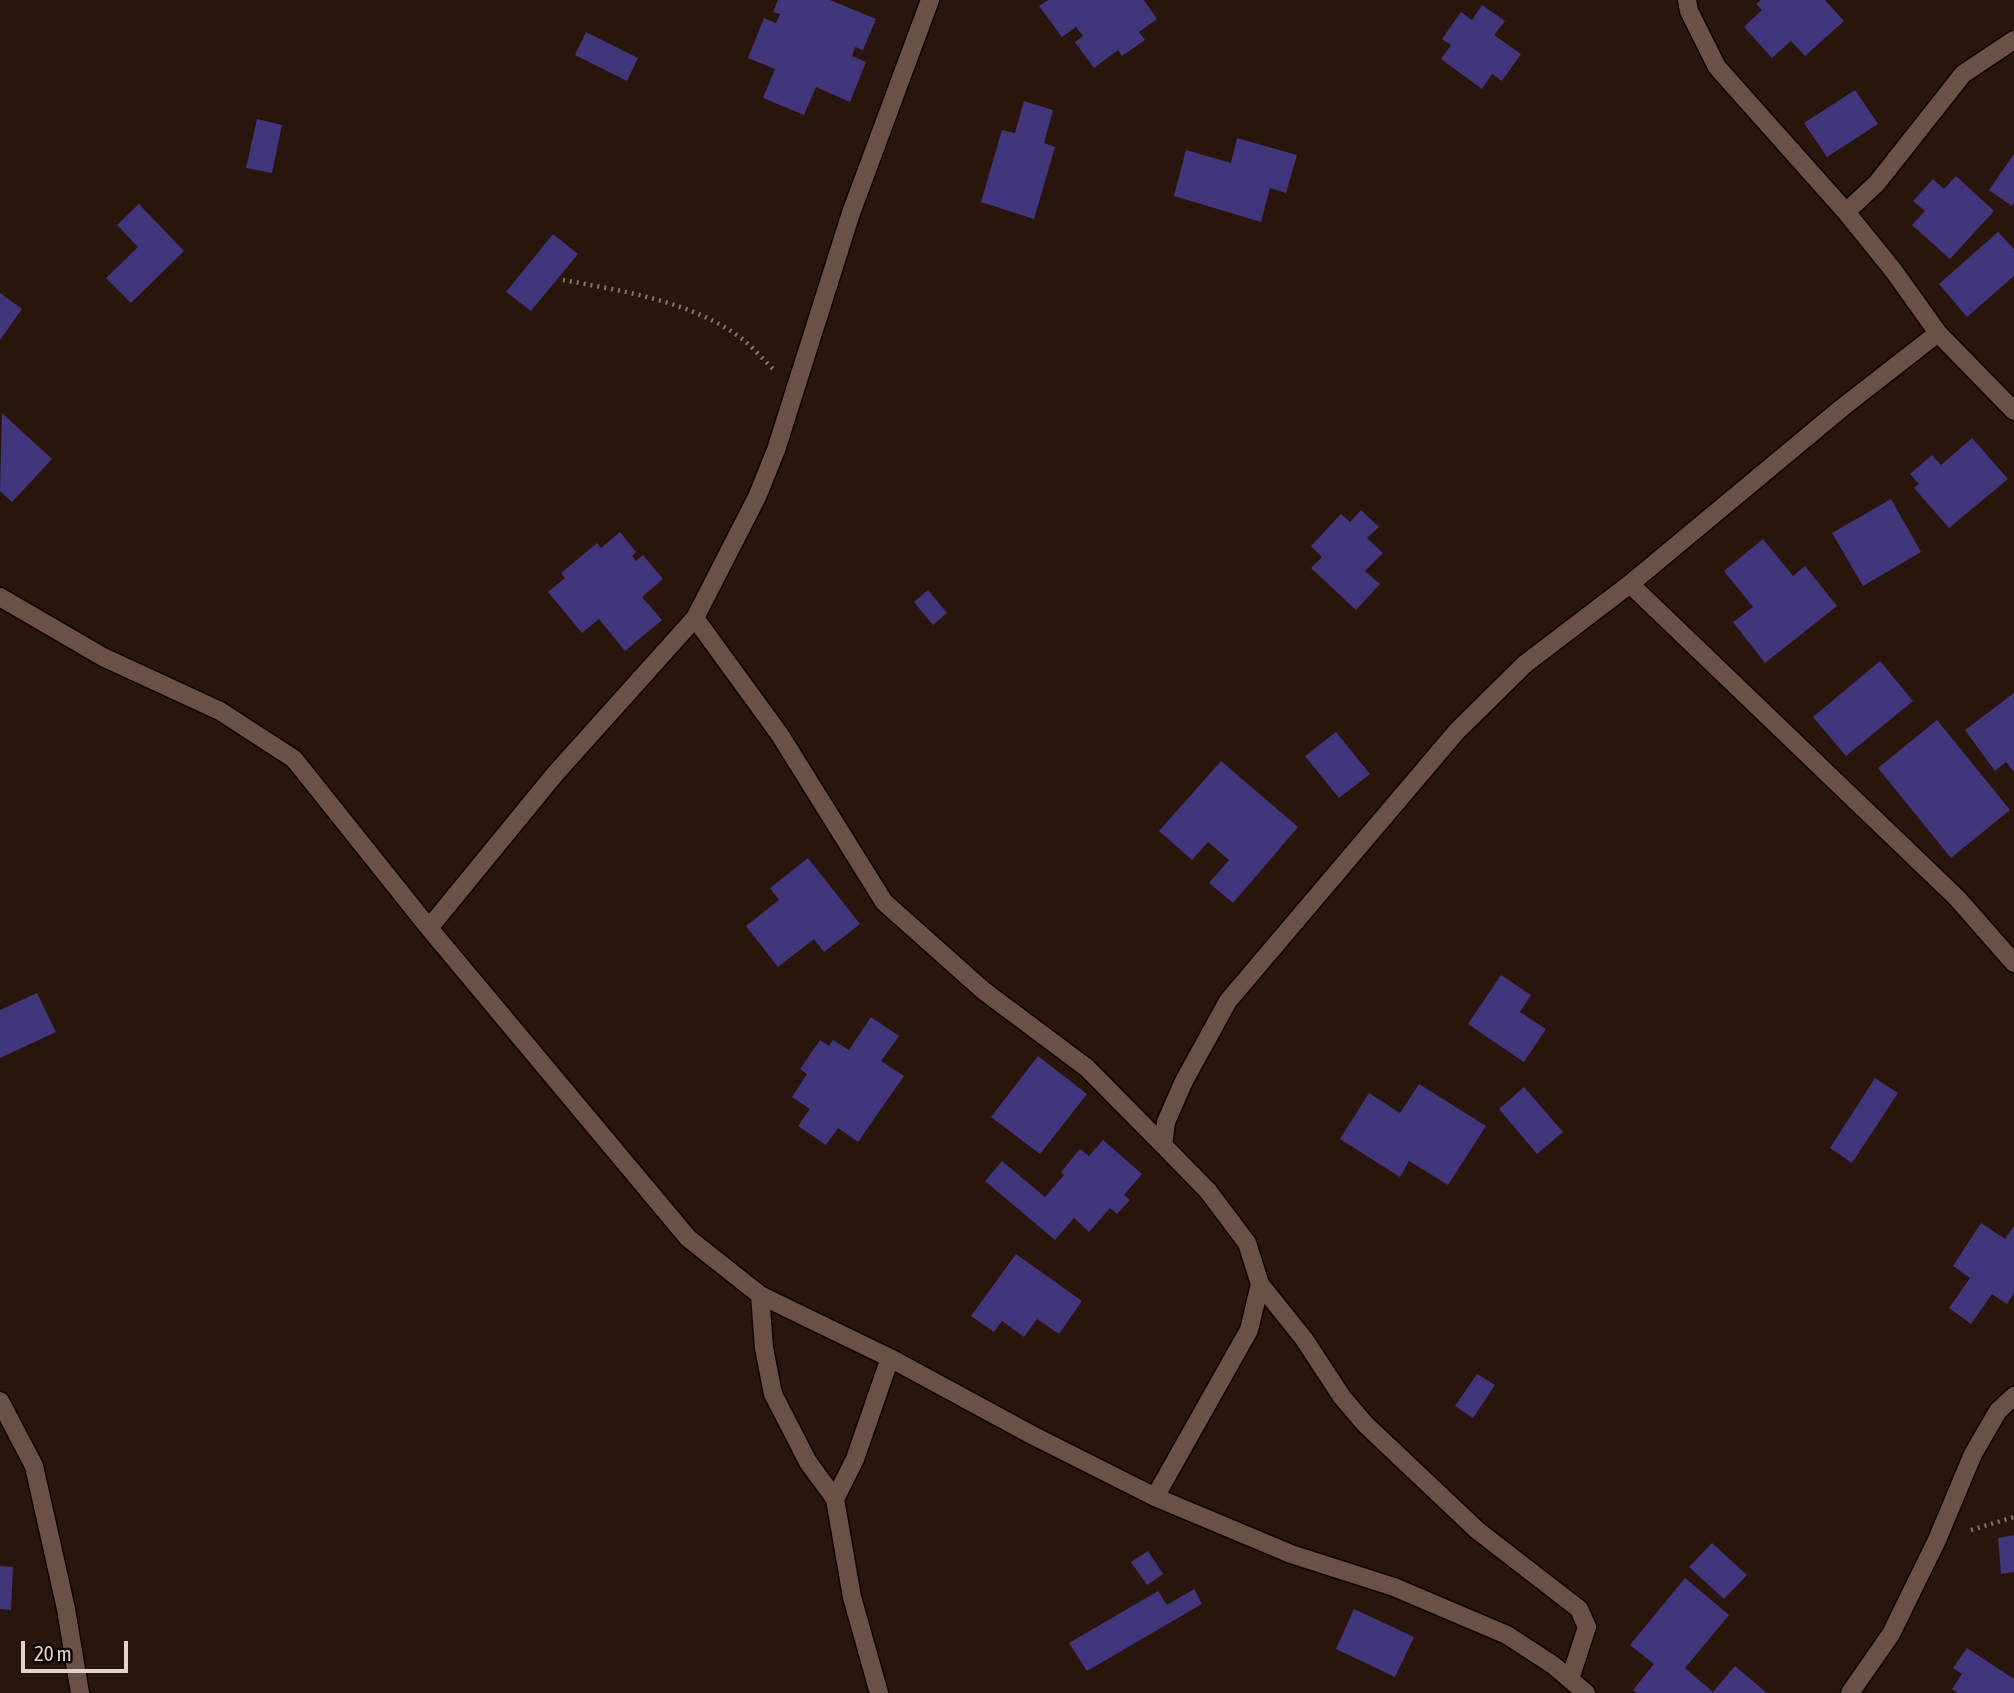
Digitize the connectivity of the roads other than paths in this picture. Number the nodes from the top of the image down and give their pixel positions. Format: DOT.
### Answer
graph roads {
  1 [pos="930,0"];
  2 [pos="1687,0"];
  3 [pos="2014,40"];
  4 [pos="1846,212"];
  5 [pos="1938,333"];
  6 [pos="2014,411"];
  7 [pos="1630,583"];
  8 [pos="0,597"];
  9 [pos="695,618"];
  10 [pos="429,928"];
  11 [pos="2014,963"];
  12 [pos="1163,1145"];
  13 [pos="1260,1284"];
  14 [pos="760,1295"];
  15 [pos="890,1358"];
  16 [pos="2014,1396"];
  17 [pos="0,1401"];
  18 [pos="1155,1497"];
  19 [pos="835,1499"];
  20 [pos="1570,1679"];
  21 [pos="80,1693"];
  22 [pos="879,1693"];
  23 [pos="1586,1693"];
  24 [pos="1850,1693"];
  1 -- 9 [label="street"];
  2 -- 4 [label="street"];
  3 -- 4 [label="street"];
  4 -- 5 [label="street"];
  5 -- 6 [label="street"];
  5 -- 7 [label="street"];
  7 -- 11 [label="street"];
  7 -- 12 [label="street"];
  8 -- 10 [label="street"];
  9 -- 10 [label="street"];
  9 -- 12 [label="street"];
  10 -- 14 [label="street"];
  12 -- 13 [label="street"];
  13 -- 18 [label="street"];
  13 -- 20 [label="street"];
  14 -- 15 [label="street"];
  14 -- 19 [label="street"];
  15 -- 18 [label="street"];
  15 -- 19 [label="street"];
  16 -- 24 [label="street"];
  17 -- 21 [label="street"];
  18 -- 20 [label="street"];
  19 -- 22 [label="street"];
  20 -- 23 [label="street"];
}
